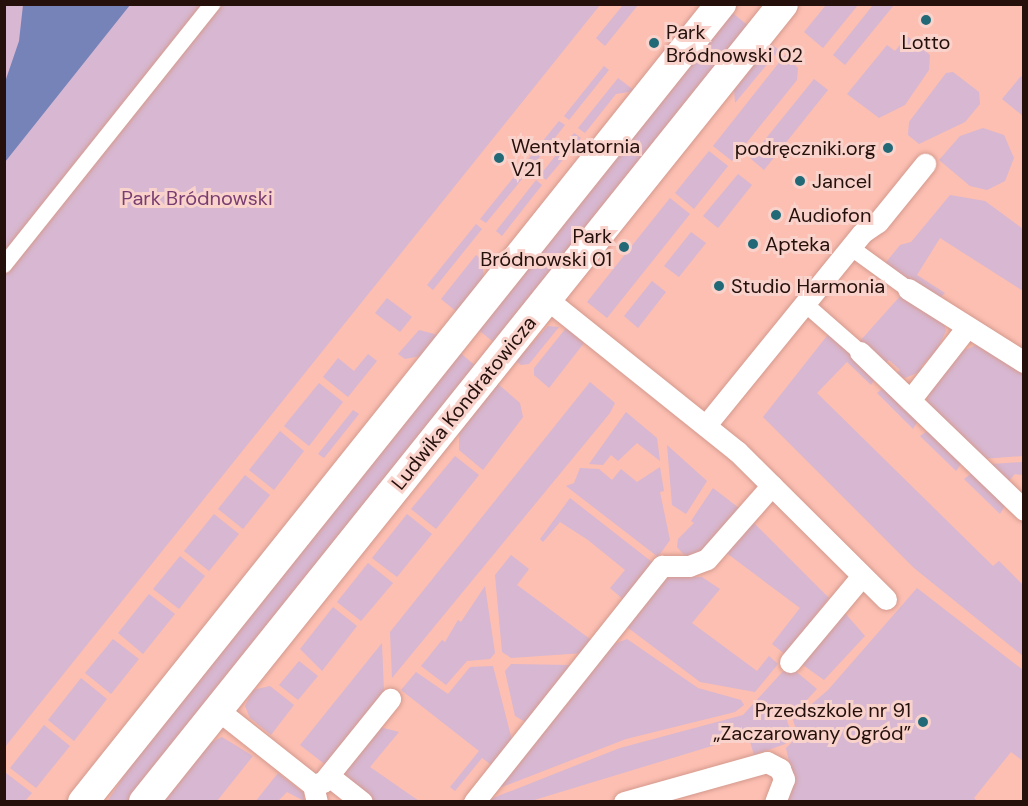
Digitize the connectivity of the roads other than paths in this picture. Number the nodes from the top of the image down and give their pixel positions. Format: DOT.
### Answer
graph roads {
  1 [pos="212,4"];
  2 [pos="721,4"];
  3 [pos="783,4"];
  4 [pos="925,164"];
  5 [pos="850,247"];
  6 [pos="4,265"];
  7 [pos="908,290"];
  8 [pos="548,299"];
  9 [pos="804,303"];
  10 [pos="967,327"];
  11 [pos="860,351"];
  12 [pos="1023,362"];
  13 [pos="910,400"];
  14 [pos="706,425"];
  15 [pos="772,485"];
  16 [pos="1023,510"];
  17 [pos="862,576"];
  18 [pos="886,599"];
  19 [pos="790,662"];
  20 [pos="390,699"];
  21 [pos="218,710"];
  22 [pos="320,787"];
  23 [pos="83,801"];
  24 [pos="144,801"];
  25 [pos="362,801"];
  26 [pos="474,801"];
  27 [pos="624,801"];
  28 [pos="775,801"];
  1 -- 6 [label="street"];
  2 -- 23 [label="main road"];
  3 -- 8 [label="main road, Ludwika Kondratowicza"];
  4 -- 5 [label="street"];
  5 -- 7 [label="street"];
  5 -- 9 [label="street"];
  7 -- 10 [label="street"];
  8 -- 14 [label="street"];
  8 -- 21 [label="main road, Ludwika Kondratowicza"];
  9 -- 11 [label="street"];
  9 -- 14 [label="street"];
  10 -- 12 [label="street"];
  10 -- 13 [label="street"];
  11 -- 13 [label="street"];
  13 -- 16 [label="street"];
  14 -- 15 [label="street"];
  15 -- 17 [label="street"];
  15 -- 26 [label="street"];
  17 -- 18 [label="street"];
  17 -- 19 [label="street"];
  20 -- 22 [label="street"];
  21 -- 22 [label="street"];
  21 -- 24 [label="main road, Ludwika Kondratowicza"];
  22 -- 25 [label="street"];
  27 -- 28 [label="street"];
}
